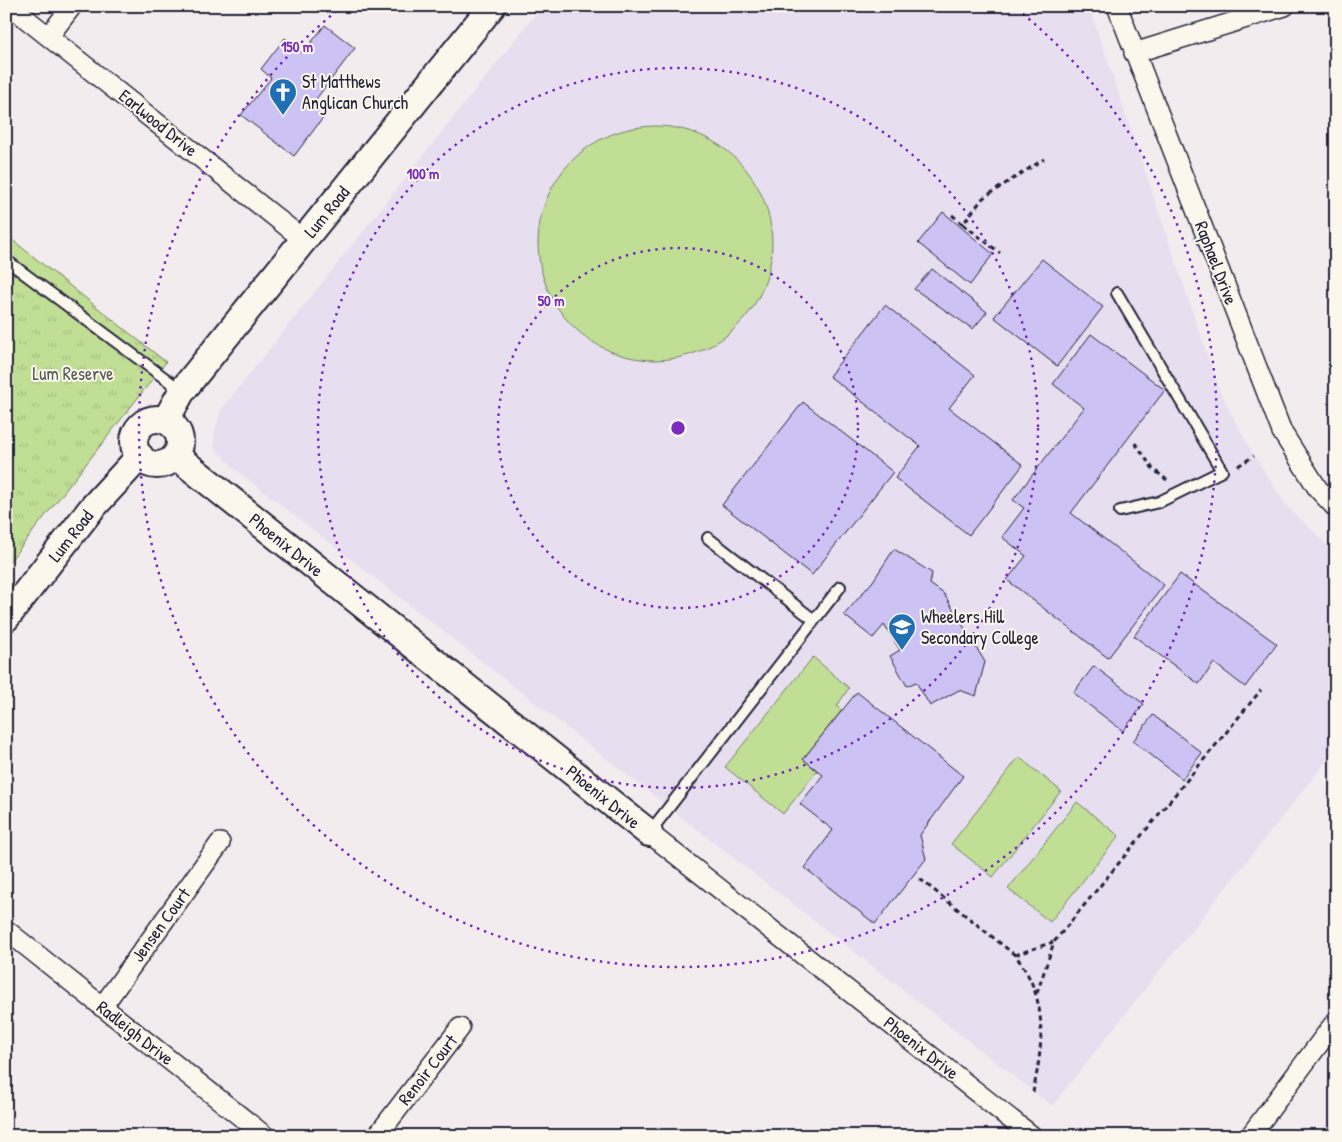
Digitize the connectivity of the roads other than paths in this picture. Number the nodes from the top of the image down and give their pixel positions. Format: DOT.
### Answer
graph roads {
  1 [pos="10,6"];
  2 [pos="72,6"];
  3 [pos="492,6"];
  4 [pos="1117,6"];
  5 [pos="1285,6"];
  6 [pos="49,36"];
  7 [pos="1134,53"];
  8 [pos="304,240"];
  9 [pos="6,260"];
  10 [pos="1117,293"];
  11 [pos="182,391"];
  12 [pos="166,420"];
  13 [pos="140,456"];
  14 [pos="176,456"];
  15 [pos="1336,508"];
  16 [pos="1120,511"];
  17 [pos="708,538"];
  18 [pos="840,588"];
  19 [pos="6,618"];
  20 [pos="814,620"];
  21 [pos="649,833"];
  22 [pos="220,844"];
  23 [pos="6,930"];
  24 [pos="102,1007"];
  25 [pos="1336,1021"];
  26 [pos="460,1028"];
  27 [pos="265,1136"];
  28 [pos="377,1136"];
  29 [pos="1032,1136"];
  30 [pos="1250,1136"];
  1 -- 6 [label="street, Earlwood Drive"];
  2 -- 6 [label="street"];
  3 -- 8 [label="street, Lum Road"];
  4 -- 7 [label="street, Raphael Drive"];
  5 -- 7 [label="street"];
  6 -- 8 [label="street, Earlwood Drive"];
  7 -- 15 [label="street, Raphael Drive"];
  8 -- 11 [label="street, Lum Road"];
  9 -- 11 [label="lane"];
  10 -- 16 [label="lane"];
  11 -- 12 [label="street, Lum Road"];
  12 -- 13 [label="street"];
  12 -- 14 [label="street"];
  13 -- 14 [label="street"];
  13 -- 19 [label="street, Lum Road"];
  14 -- 21 [label="street, Phoenix Drive"];
  17 -- 20 [label="lane"];
  18 -- 20 [label="lane"];
  20 -- 21 [label="lane"];
  21 -- 29 [label="street, Phoenix Drive"];
  22 -- 24 [label="street, Jensen Court"];
  23 -- 24 [label="street, Radleigh Drive"];
  24 -- 27 [label="street, Radleigh Drive"];
  25 -- 30 [label="street"];
  26 -- 28 [label="street, Renoir Court"];
}
